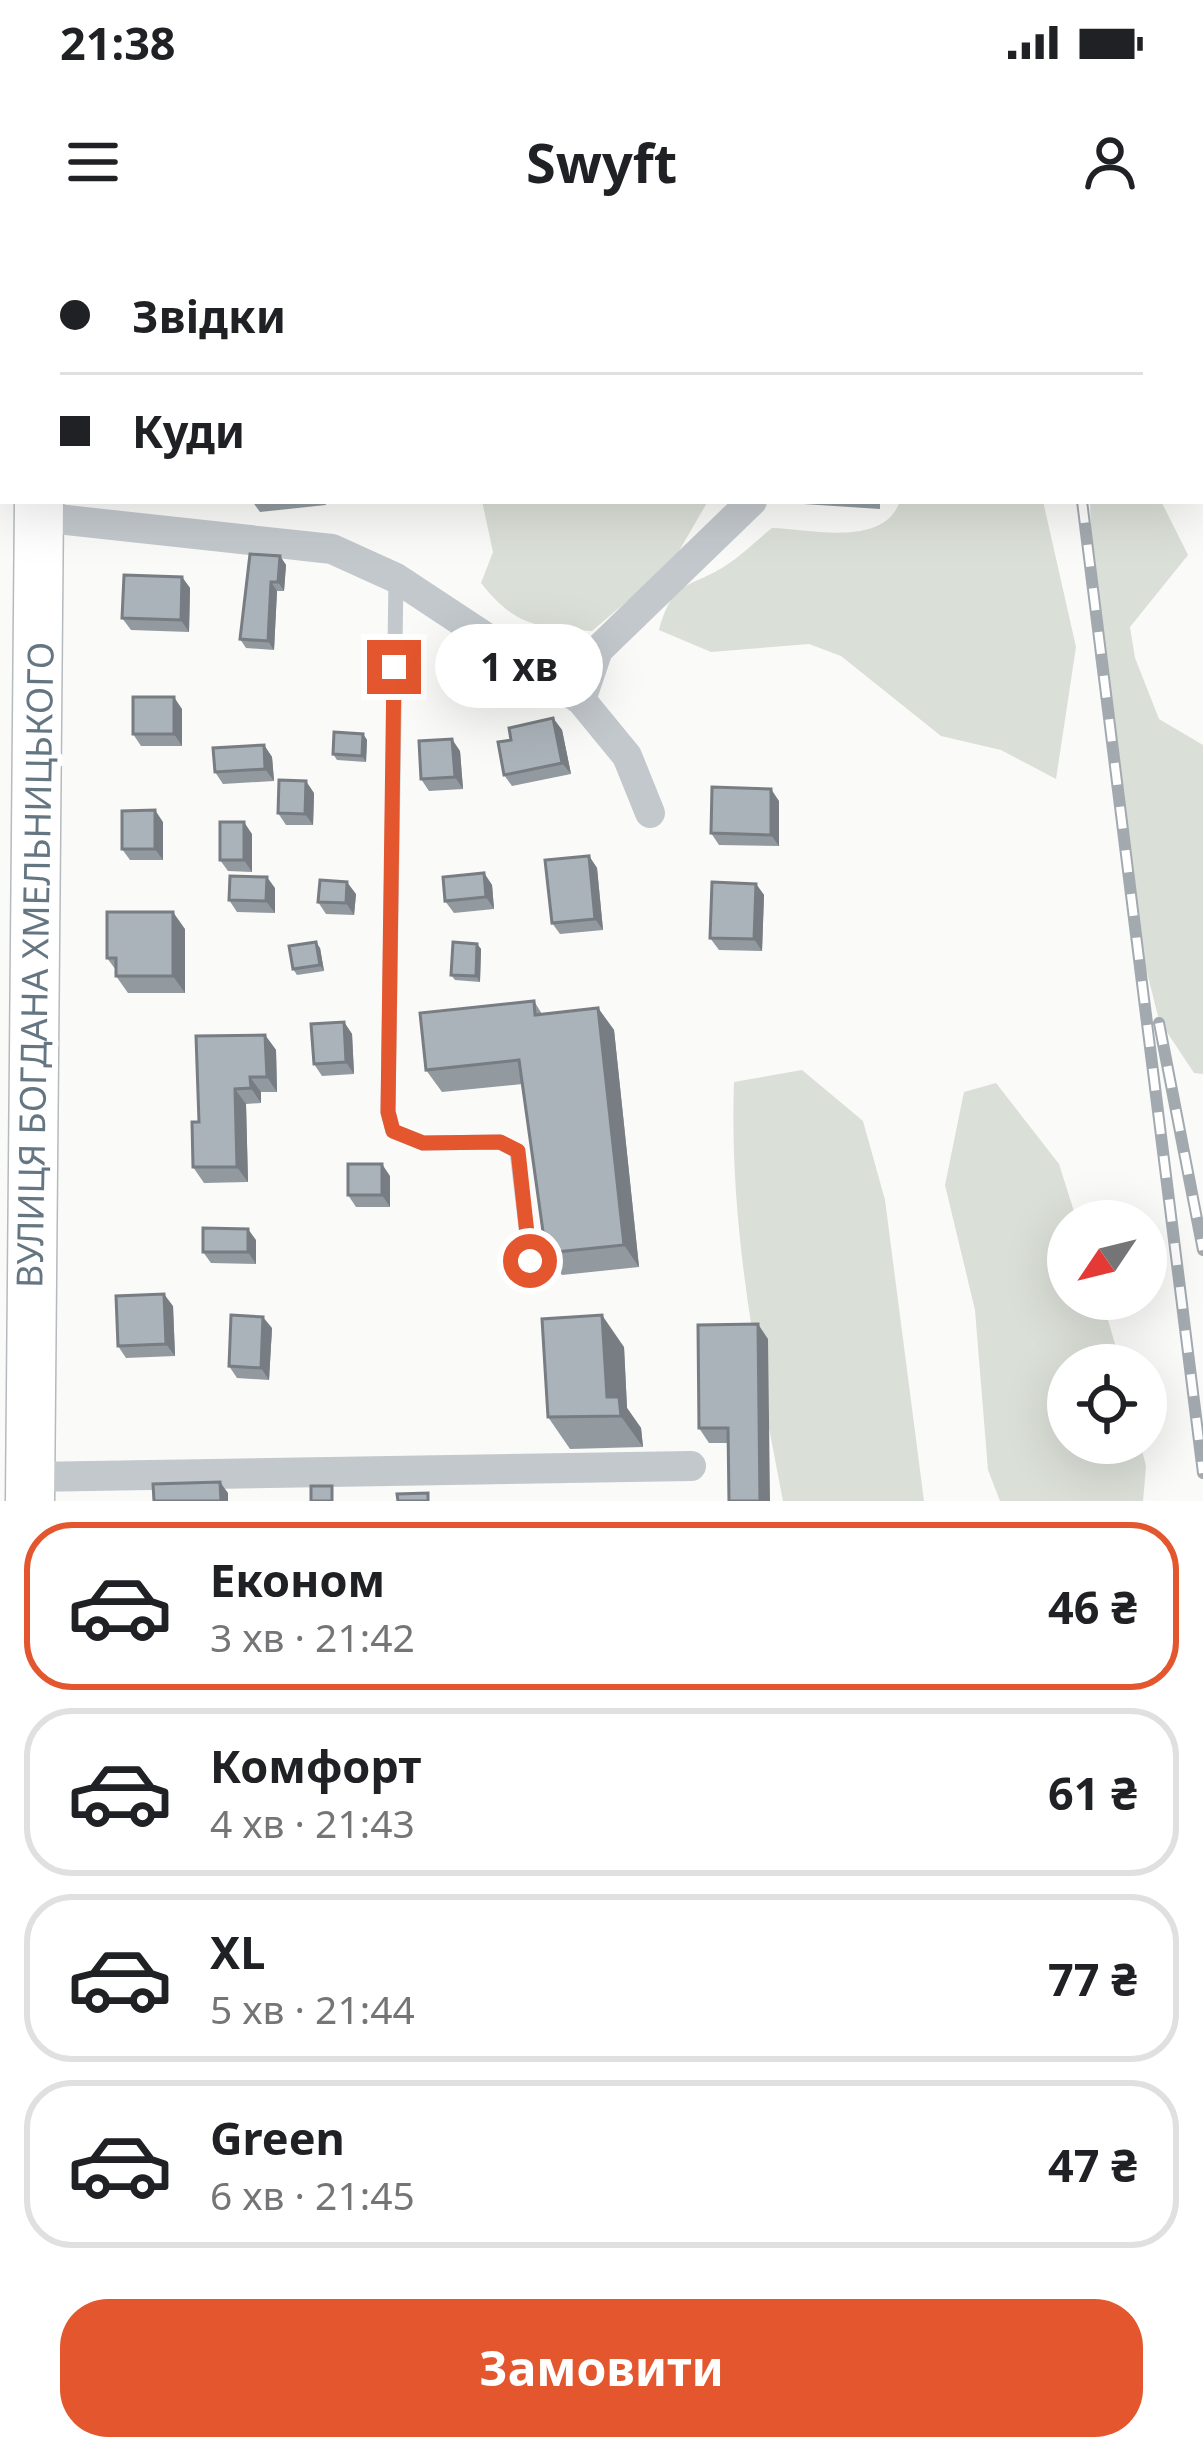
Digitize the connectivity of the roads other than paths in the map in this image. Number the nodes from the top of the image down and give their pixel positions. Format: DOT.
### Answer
graph roads {
  1 [pos="749,504"];
  2 [pos="39,509"];
  3 [pos="396,578"];
  4 [pos="580,700"];
  5 [pos="650,813"];
  6 [pos="530,1261"];
  7 [pos="691,1466"];
  8 [pos="30,1489"];
  1 -- 4 [label="street"];
  2 -- 3 [label="street"];
  2 -- 8 [label="main road, ВУЛИЦЯ БОГДАНА ХМЕЛЬНИЦЬКОГО"];
  3 -- 4 [label="street"];
  3 -- 6 [label="lane"];
  4 -- 5 [label="street"];
  7 -- 8 [label="street"];
}
